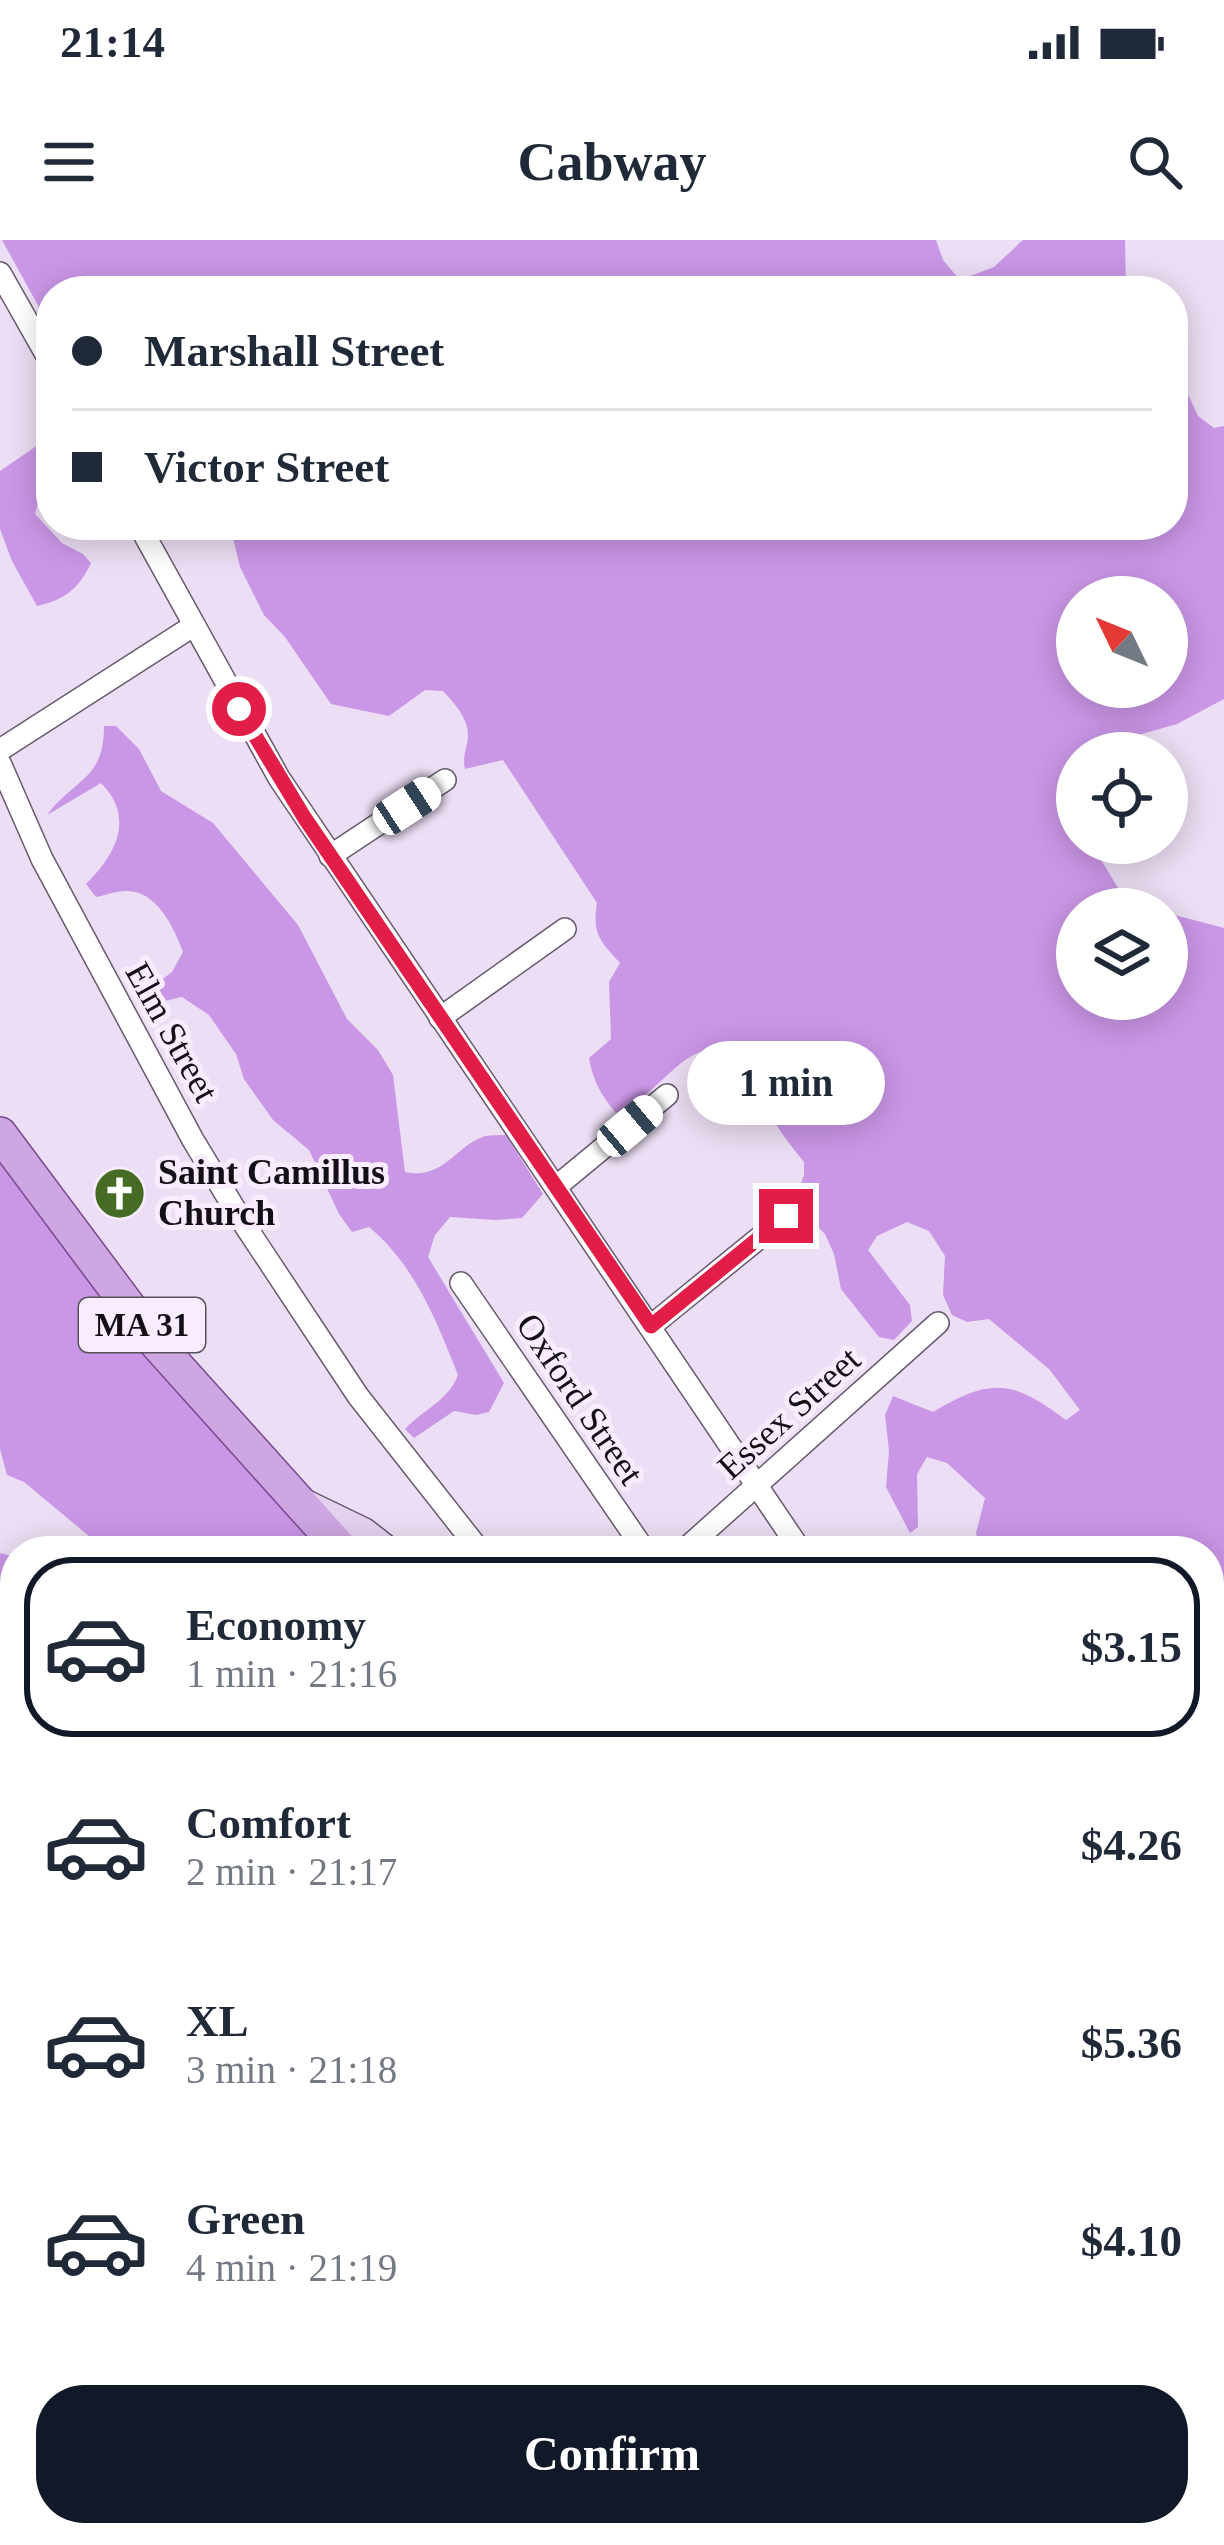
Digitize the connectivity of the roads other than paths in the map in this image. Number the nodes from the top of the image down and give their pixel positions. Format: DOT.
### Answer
graph roads {
  1 [pos="0,273"];
  2 [pos="36,337"];
  3 [pos="147,540"];
  4 [pos="193,626"];
  5 [pos="0,750"];
  6 [pos="0,763"];
  7 [pos="445,780"];
  8 [pos="331,856"];
  9 [pos="565,929"];
  10 [pos="440,1018"];
  11 [pos="667,1095"];
  12 [pos="0,1134"];
  13 [pos="557,1186"];
  14 [pos="786,1216"];
  15 [pos="461,1283"];
  16 [pos="938,1323"];
  17 [pos="651,1326"];
  18 [pos="757,1486"];
  19 [pos="300,1502"];
  20 [pos="330,1536"];
  21 [pos="367,1536"];
  22 [pos="467,1536"];
  23 [pos="635,1536"];
  24 [pos="700,1536"];
  25 [pos="791,1536"];
  1 -- 2 [label="street"];
  3 -- 4 [label="street"];
  4 -- 5 [label="street"];
  4 -- 8 [label="street"];
  6 -- 22 [label="street, Elm Street"];
  7 -- 8 [label="street"];
  8 -- 10 [label="street"];
  9 -- 10 [label="street"];
  10 -- 13 [label="street"];
  11 -- 13 [label="street"];
  12 -- 19 [label="main road, MA 31"];
  13 -- 17 [label="street"];
  14 -- 17 [label="street"];
  15 -- 23 [label="street, Oxford Street"];
  16 -- 18 [label="street, Essex Street"];
  17 -- 18 [label="street"];
  18 -- 24 [label="street, Essex Street"];
  18 -- 25 [label="street"];
  19 -- 20 [label="main road, MA 31"];
  19 -- 21 [label="main road"];
}
